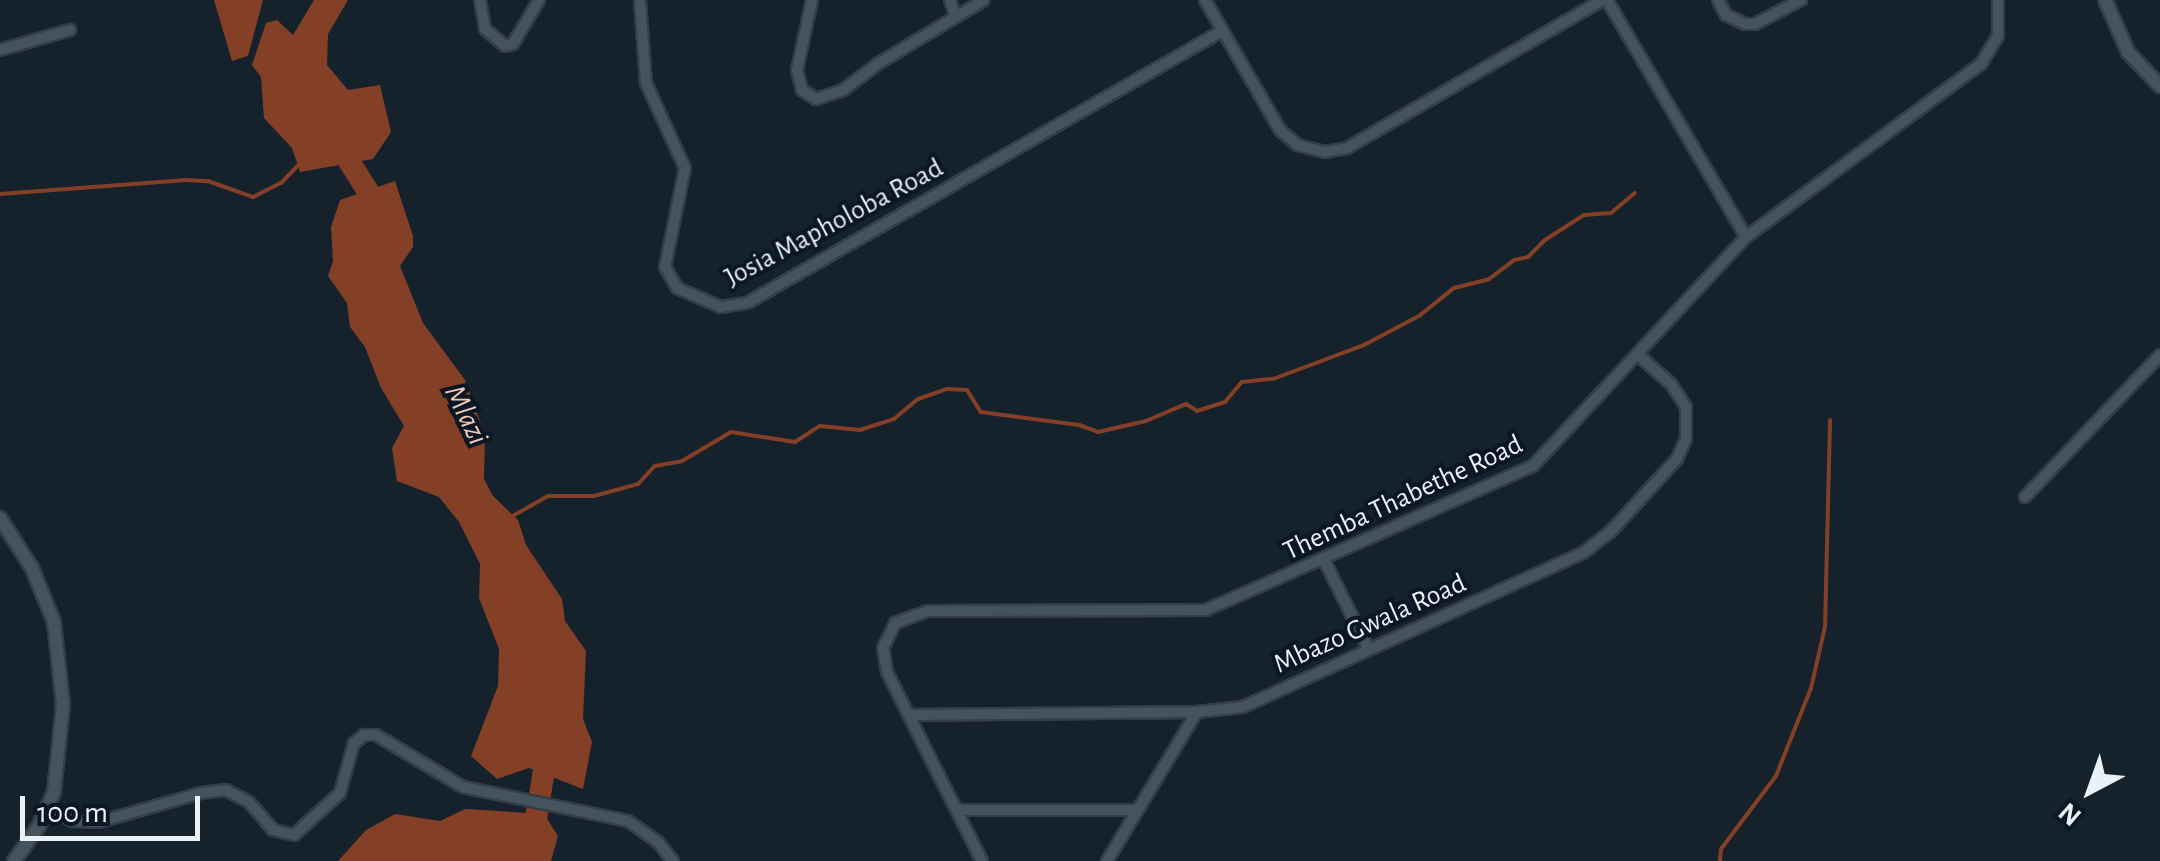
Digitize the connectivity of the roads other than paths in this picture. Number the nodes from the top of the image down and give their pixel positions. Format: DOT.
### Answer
graph roads {
  1 [pos="480,0"];
  2 [pos="539,0"];
  3 [pos="640,0"];
  4 [pos="812,0"];
  5 [pos="950,0"];
  6 [pos="984,0"];
  7 [pos="1205,0"];
  8 [pos="1604,0"];
  9 [pos="1718,0"];
  10 [pos="1801,0"];
  11 [pos="1998,0"];
  12 [pos="2105,0"];
  13 [pos="956,16"];
  14 [pos="70,30"];
  15 [pos="1222,30"];
  16 [pos="0,50"];
  17 [pos="2160,86"];
  18 [pos="1746,236"];
  19 [pos="1637,354"];
  20 [pos="2160,355"];
  21 [pos="2025,497"];
  22 [pos="0,518"];
  23 [pos="1324,560"];
  24 [pos="1368,648"];
  25 [pos="1197,712"];
  26 [pos="910,715"];
  27 [pos="48,810"];
  28 [pos="958,810"];
  29 [pos="1136,810"];
  30 [pos="14,861"];
  31 [pos="673,861"];
  32 [pos="982,861"];
  33 [pos="1107,861"];
  1 -- 2 [label="street"];
  3 -- 15 [label="street, Josia Mapholoba Road"];
  4 -- 13 [label="street"];
  5 -- 13 [label="street"];
  6 -- 13 [label="street"];
  7 -- 15 [label="street"];
  8 -- 15 [label="street"];
  8 -- 18 [label="street"];
  9 -- 10 [label="street"];
  11 -- 18 [label="street, Themba Thabethe Road"];
  12 -- 17 [label="street"];
  14 -- 16 [label="street"];
  18 -- 19 [label="street, Themba Thabethe Road"];
  19 -- 23 [label="street, Themba Thabethe Road"];
  19 -- 24 [label="street, Mbazo Gwala Road"];
  20 -- 21 [label="street"];
  22 -- 27 [label="street"];
  23 -- 24 [label="street"];
  23 -- 26 [label="street, Themba Thabethe Road"];
  24 -- 25 [label="street, Mbazo Gwala Road"];
  25 -- 26 [label="street, Mbazo Gwala Road"];
  25 -- 29 [label="street"];
  26 -- 28 [label="street, Themba Thabethe Road"];
  27 -- 30 [label="street"];
  27 -- 31 [label="street"];
  28 -- 29 [label="street"];
  28 -- 32 [label="street, Themba Thabethe Road"];
  29 -- 33 [label="street"];
}
